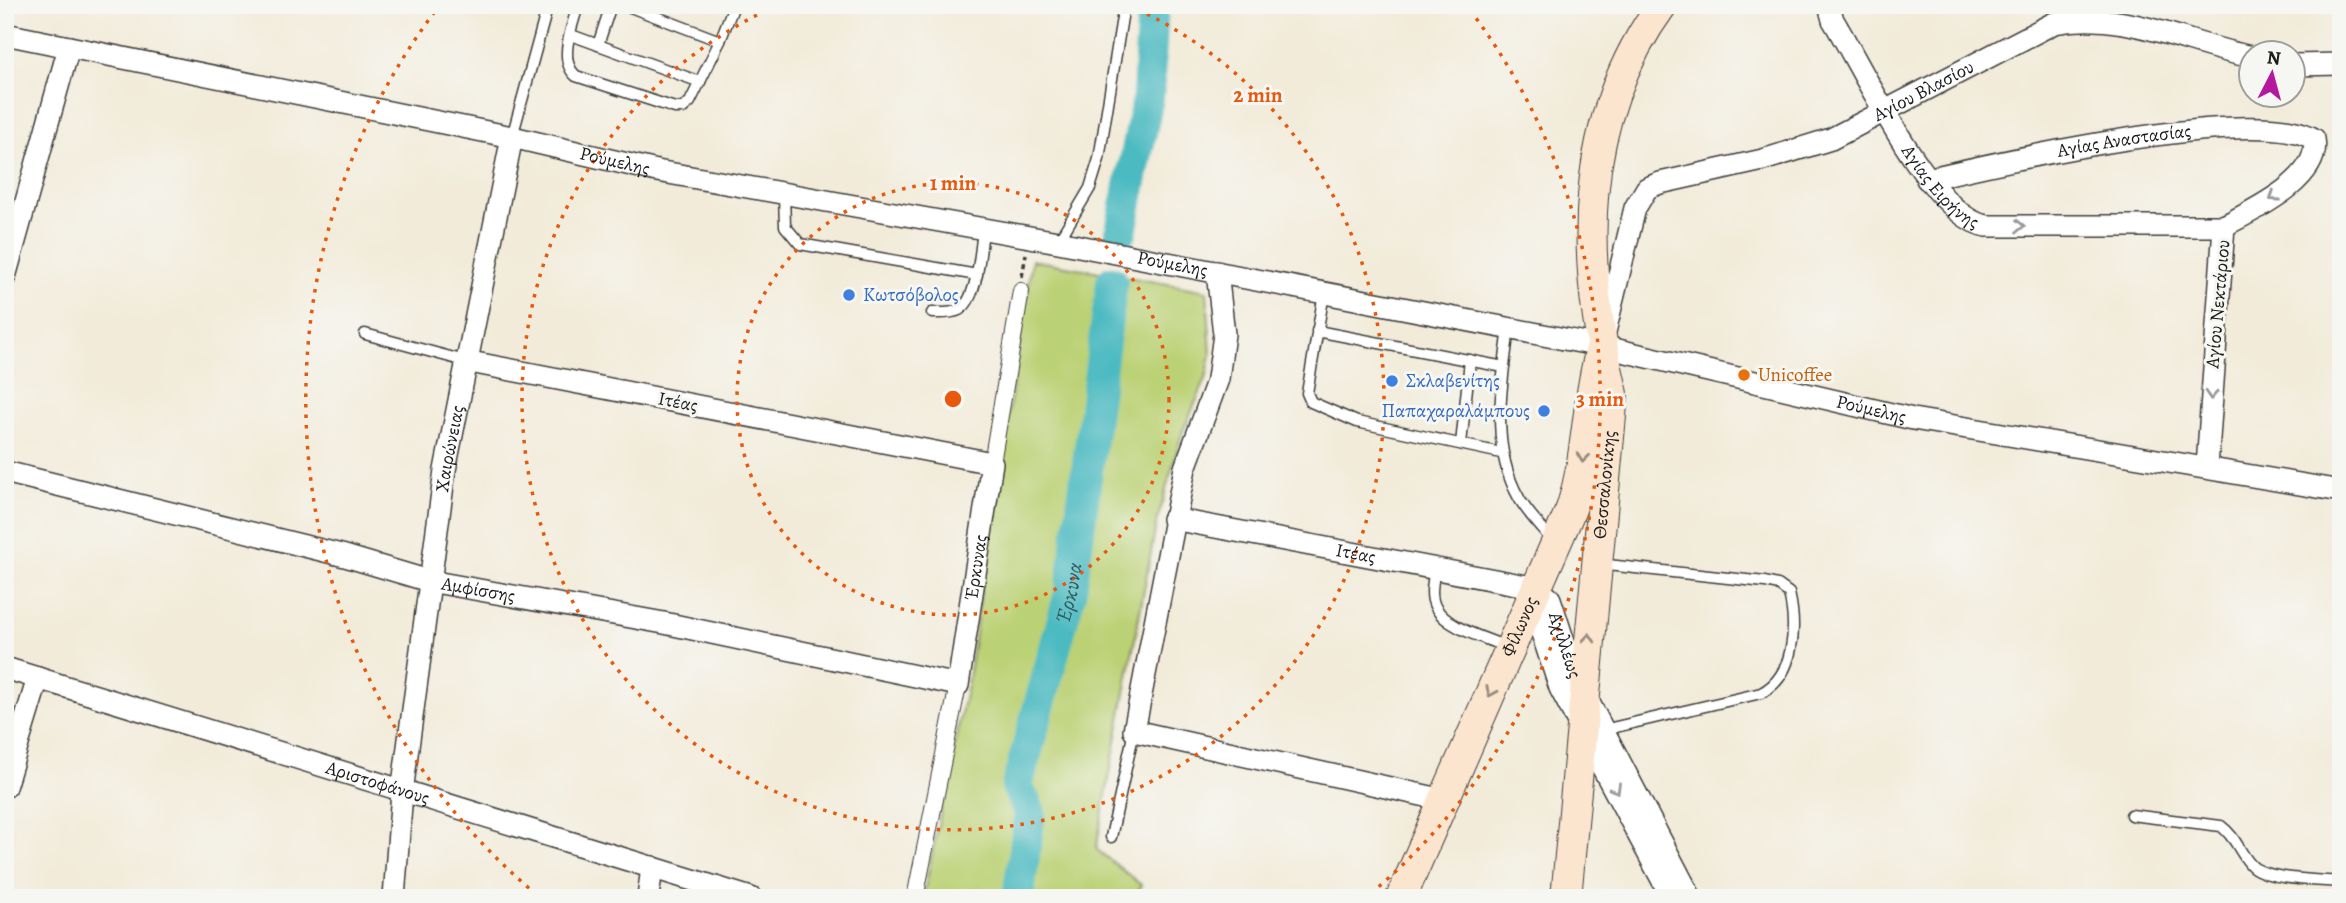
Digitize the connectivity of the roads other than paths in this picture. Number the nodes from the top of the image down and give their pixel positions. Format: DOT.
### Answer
graph roads {
  1 [pos="548,5"];
  2 [pos="578,5"];
  3 [pos="611,5"];
  4 [pos="625,5"];
  5 [pos="734,5"];
  6 [pos="1124,5"];
  7 [pos="1662,5"];
  8 [pos="1829,5"];
  9 [pos="2106,5"];
  10 [pos="2077,19"];
  11 [pos="5,34"];
  12 [pos="571,34"];
  13 [pos="720,41"];
  14 [pos="598,45"];
  15 [pos="69,47"];
  16 [pos="2238,53"];
  17 [pos="2341,64"];
  18 [pos="2308,65"];
  19 [pos="701,82"];
  20 [pos="1885,111"];
  21 [pos="512,137"];
  22 [pos="2316,146"];
  23 [pos="1927,179"];
  24 [pos="784,195"];
  25 [pos="2224,226"];
  26 [pos="983,231"];
  27 [pos="1058,243"];
  28 [pos="1217,272"];
  29 [pos="977,275"];
  30 [pos="5,277"];
  31 [pos="1020,291"];
  32 [pos="1324,293"];
  33 [pos="932,313"];
  34 [pos="1509,328"];
  35 [pos="1317,331"];
  36 [pos="365,334"];
  37 [pos="1601,346"];
  38 [pos="1470,360"];
  39 [pos="465,361"];
  40 [pos="1504,367"];
  41 [pos="1461,444"];
  42 [pos="1501,453"];
  43 [pos="992,463"];
  44 [pos="2207,467"];
  45 [pos="5,472"];
  46 [pos="2341,491"];
  47 [pos="1173,519"];
  48 [pos="1556,545"];
  49 [pos="1596,564"];
  50 [pos="1435,569"];
  51 [pos="429,581"];
  52 [pos="1537,588"];
  53 [pos="1510,649"];
  54 [pos="5,668"];
  55 [pos="38,678"];
  56 [pos="958,685"];
  57 [pos="1584,694"];
  58 [pos="1592,730"];
  59 [pos="1134,731"];
  60 [pos="5,787"];
  61 [pos="402,792"];
  62 [pos="1444,800"];
  63 [pos="2131,815"];
  64 [pos="1111,838"];
  65 [pos="652,867"];
  66 [pos="2341,883"];
  67 [pos="394,898"];
  68 [pos="648,898"];
  69 [pos="751,898"];
  70 [pos="915,898"];
  71 [pos="1401,898"];
  72 [pos="1566,898"];
  73 [pos="1672,898"];
  74 [pos="1691,898"];
  1 -- 21 [label="lane, Χαιρώνειας"];
  2 -- 12 [label="lane"];
  3 -- 14 [label="lane"];
  4 -- 13 [label="lane"];
  5 -- 13 [label="lane"];
  6 -- 27 [label="lane"];
  7 -- 37 [label="main road, Θεσσαλονίκης"];
  8 -- 20 [label="street, Αγίας Ειρήνης"];
  9 -- 10 [label="street"];
  10 -- 16 [label="street, Αγίου Βλασίου"];
  10 -- 20 [label="street, Αγίου Βλασίου"];
  11 -- 15 [label="street, Ρούμελης"];
  12 -- 14 [label="lane"];
  12 -- 19 [label="lane"];
  13 -- 19 [label="lane"];
  14 -- 19 [label="lane"];
  15 -- 21 [label="street, Ρούμελης"];
  15 -- 30 [label="street"];
  17 -- 18 [label="street"];
  20 -- 23 [label="street, Αγίας Ειρήνης"];
  20 -- 37 [label="street, Αγίου Βλασίου"];
  21 -- 24 [label="street, Ρούμελης"];
  21 -- 39 [label="street, Χαιρώνειας"];
  22 -- 23 [label="street, Αγίας Αναστασίας"];
  22 -- 25 [label="street, Αγίου Νεκτάριου, one-way"];
  23 -- 25 [label="street, Αγίας Ειρήνης, one-way"];
  24 -- 26 [label="street, Ρούμελης"];
  24 -- 29 [label="lane"];
  25 -- 44 [label="street, Αγίου Νεκτάριου, one-way"];
  26 -- 27 [label="street, Ρούμελης"];
  26 -- 29 [label="lane"];
  27 -- 28 [label="street, Ρούμελης"];
  28 -- 32 [label="street, Ρούμελης"];
  28 -- 47 [label="street"];
  29 -- 33 [label="lane"];
  31 -- 43 [label="street, Έρκυνας"];
  32 -- 34 [label="street, Ρούμελης"];
  32 -- 35 [label="lane"];
  34 -- 37 [label="street, Ρούμελης"];
  34 -- 40 [label="lane"];
  35 -- 38 [label="lane"];
  35 -- 41 [label="lane"];
  36 -- 39 [label="lane, Ιτέας"];
  37 -- 44 [label="street, Ρούμελης"];
  37 -- 48 [label="main road, Φίλωνος, one-way"];
  37 -- 49 [label="main road, Θεσσαλονίκης"];
  38 -- 40 [label="lane"];
  38 -- 41 [label="lane"];
  39 -- 43 [label="street, Ιτέας"];
  39 -- 51 [label="street, Χαιρώνειας"];
  40 -- 42 [label="lane"];
  41 -- 42 [label="lane"];
  42 -- 48 [label="lane"];
  43 -- 56 [label="street, Έρκυνας"];
  44 -- 46 [label="street, Ρούμελης"];
  45 -- 51 [label="street, Αμφίσσης"];
  47 -- 50 [label="street, Ιτέας"];
  47 -- 59 [label="street"];
  48 -- 52 [label="main road, Φίλωνος"];
  57 -- 49 [label="main road, Θεσσαλονίκης, one-way"];
  49 -- 58 [label="lane"];
  50 -- 52 [label="street, Ιτέας"];
  50 -- 53 [label="lane"];
  51 -- 56 [label="street, Αμφίσσης"];
  51 -- 61 [label="street, Χαιρώνειας"];
  52 -- 53 [label="main road, Φίλωνος"];
  52 -- 57 [label="street, Αχιλλέως"];
  52 -- 58 [label="street, Αχιλλέως"];
  53 -- 62 [label="main road, Φίλωνος, one-way"];
  54 -- 55 [label="street, Αριστοφάνους"];
  55 -- 60 [label="street"];
  55 -- 61 [label="street, Αριστοφάνους"];
  56 -- 70 [label="street, Έρκυνας"];
  57 -- 58 [label="main road, Θεσσαλονίκης"];
  58 -- 72 [label="main road, Θεσσαλονίκης"];
  58 -- 73 [label="street, Αχιλλέως, one-way"];
  58 -- 74 [label="street, Αχιλλέως"];
  59 -- 62 [label="street"];
  59 -- 64 [label="lane"];
  61 -- 65 [label="street, Αριστοφάνους"];
  61 -- 67 [label="street, Χαιρώνειας"];
  62 -- 71 [label="main road, Φίλωνος"];
  63 -- 66 [label="lane"];
  65 -- 68 [label="street"];
  65 -- 69 [label="street, Αριστοφάνους"];
}
